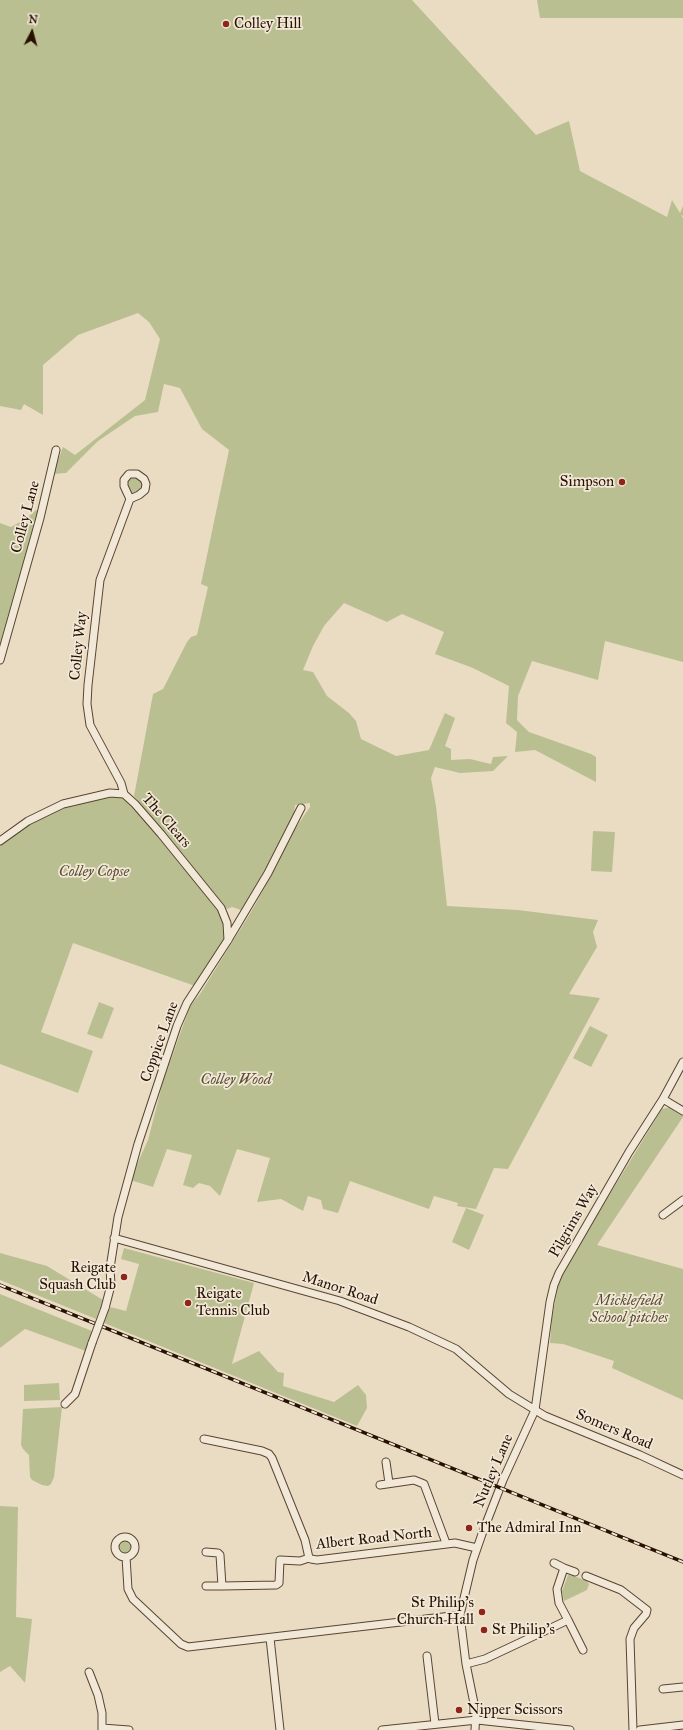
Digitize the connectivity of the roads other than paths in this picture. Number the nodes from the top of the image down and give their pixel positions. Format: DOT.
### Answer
graph roads {
  1 [pos="56,450"];
  2 [pos="130,499"];
  3 [pos="0,660"];
  4 [pos="124,794"];
  5 [pos="301,808"];
  6 [pos="0,841"];
  7 [pos="228,940"];
  8 [pos="683,1062"];
  9 [pos="663,1099"];
  10 [pos="683,1111"];
  11 [pos="683,1200"];
  12 [pos="662,1216"];
  13 [pos="114,1238"];
  14 [pos="65,1404"];
  15 [pos="536,1410"];
  16 [pos="204,1440"];
  17 [pos="386,1462"];
  18 [pos="683,1475"];
  19 [pos="389,1483"];
  20 [pos="380,1485"];
  21 [pos="446,1544"];
  22 [pos="477,1548"];
  23 [pos="206,1552"];
  24 [pos="126,1557"];
  25 [pos="309,1558"];
  26 [pos="554,1563"];
  27 [pos="564,1568"];
  28 [pos="575,1572"];
  29 [pos="586,1576"];
  30 [pos="206,1586"];
  31 [pos="222,1586"];
  32 [pos="460,1615"];
  33 [pos="568,1620"];
  34 [pos="270,1638"];
  35 [pos="583,1650"];
  36 [pos="427,1656"];
  37 [pos="466,1664"];
  38 [pos="89,1672"];
  39 [pos="683,1687"];
  40 [pos="663,1689"];
  41 [pos="435,1724"];
  42 [pos="476,1725"];
  43 [pos="683,1725"];
  44 [pos="414,1728"];
  45 [pos="102,1729"];
  46 [pos="129,1730"];
  47 [pos="280,1730"];
  48 [pos="382,1730"];
  49 [pos="570,1730"];
  50 [pos="633,1730"];
  51 [pos="640,1730"];
  1 -- 3 [label="street, Colley Lane"];
  2 -- 4 [label="street, Colley Way"];
  4 -- 6 [label="street, The Clears"];
  4 -- 7 [label="street, The Clears"];
  5 -- 7 [label="street, Coppice Lane"];
  7 -- 13 [label="street, Coppice Lane"];
  8 -- 9 [label="street, Pilgrims Way"];
  9 -- 10 [label="street"];
  9 -- 15 [label="street, Pilgrims Way"];
  11 -- 12 [label="street"];
  13 -- 14 [label="street, Coppice Lane, bridge"];
  13 -- 15 [label="street, Manor Road"];
  15 -- 18 [label="street, Somers Road"];
  15 -- 22 [label="street, Nutley Lane"];
  16 -- 25 [label="street, Albert Road North"];
  17 -- 19 [label="street"];
  19 -- 20 [label="street"];
  19 -- 21 [label="street"];
  21 -- 22 [label="street, Albert Road North"];
  21 -- 25 [label="street, Albert Road North"];
  22 -- 32 [label="street, Nutley Lane"];
  23 -- 31 [label="street"];
  24 -- 34 [label="street"];
  25 -- 31 [label="street"];
  26 -- 27 [label="street"];
  27 -- 28 [label="street"];
  27 -- 33 [label="street"];
  29 -- 50 [label="street"];
  30 -- 31 [label="street"];
  32 -- 34 [label="street"];
  32 -- 37 [label="street, Nutley Lane"];
  33 -- 35 [label="street"];
  33 -- 37 [label="street"];
  34 -- 47 [label="street"];
  36 -- 41 [label="street"];
  37 -- 42 [label="street, Nutley Lane"];
  38 -- 45 [label="street"];
  39 -- 40 [label="street"];
  41 -- 42 [label="street"];
  41 -- 44 [label="street"];
  42 -- 49 [label="street"];
  43 -- 51 [label="street"];
  44 -- 48 [label="street"];
  45 -- 46 [label="street"];
}
